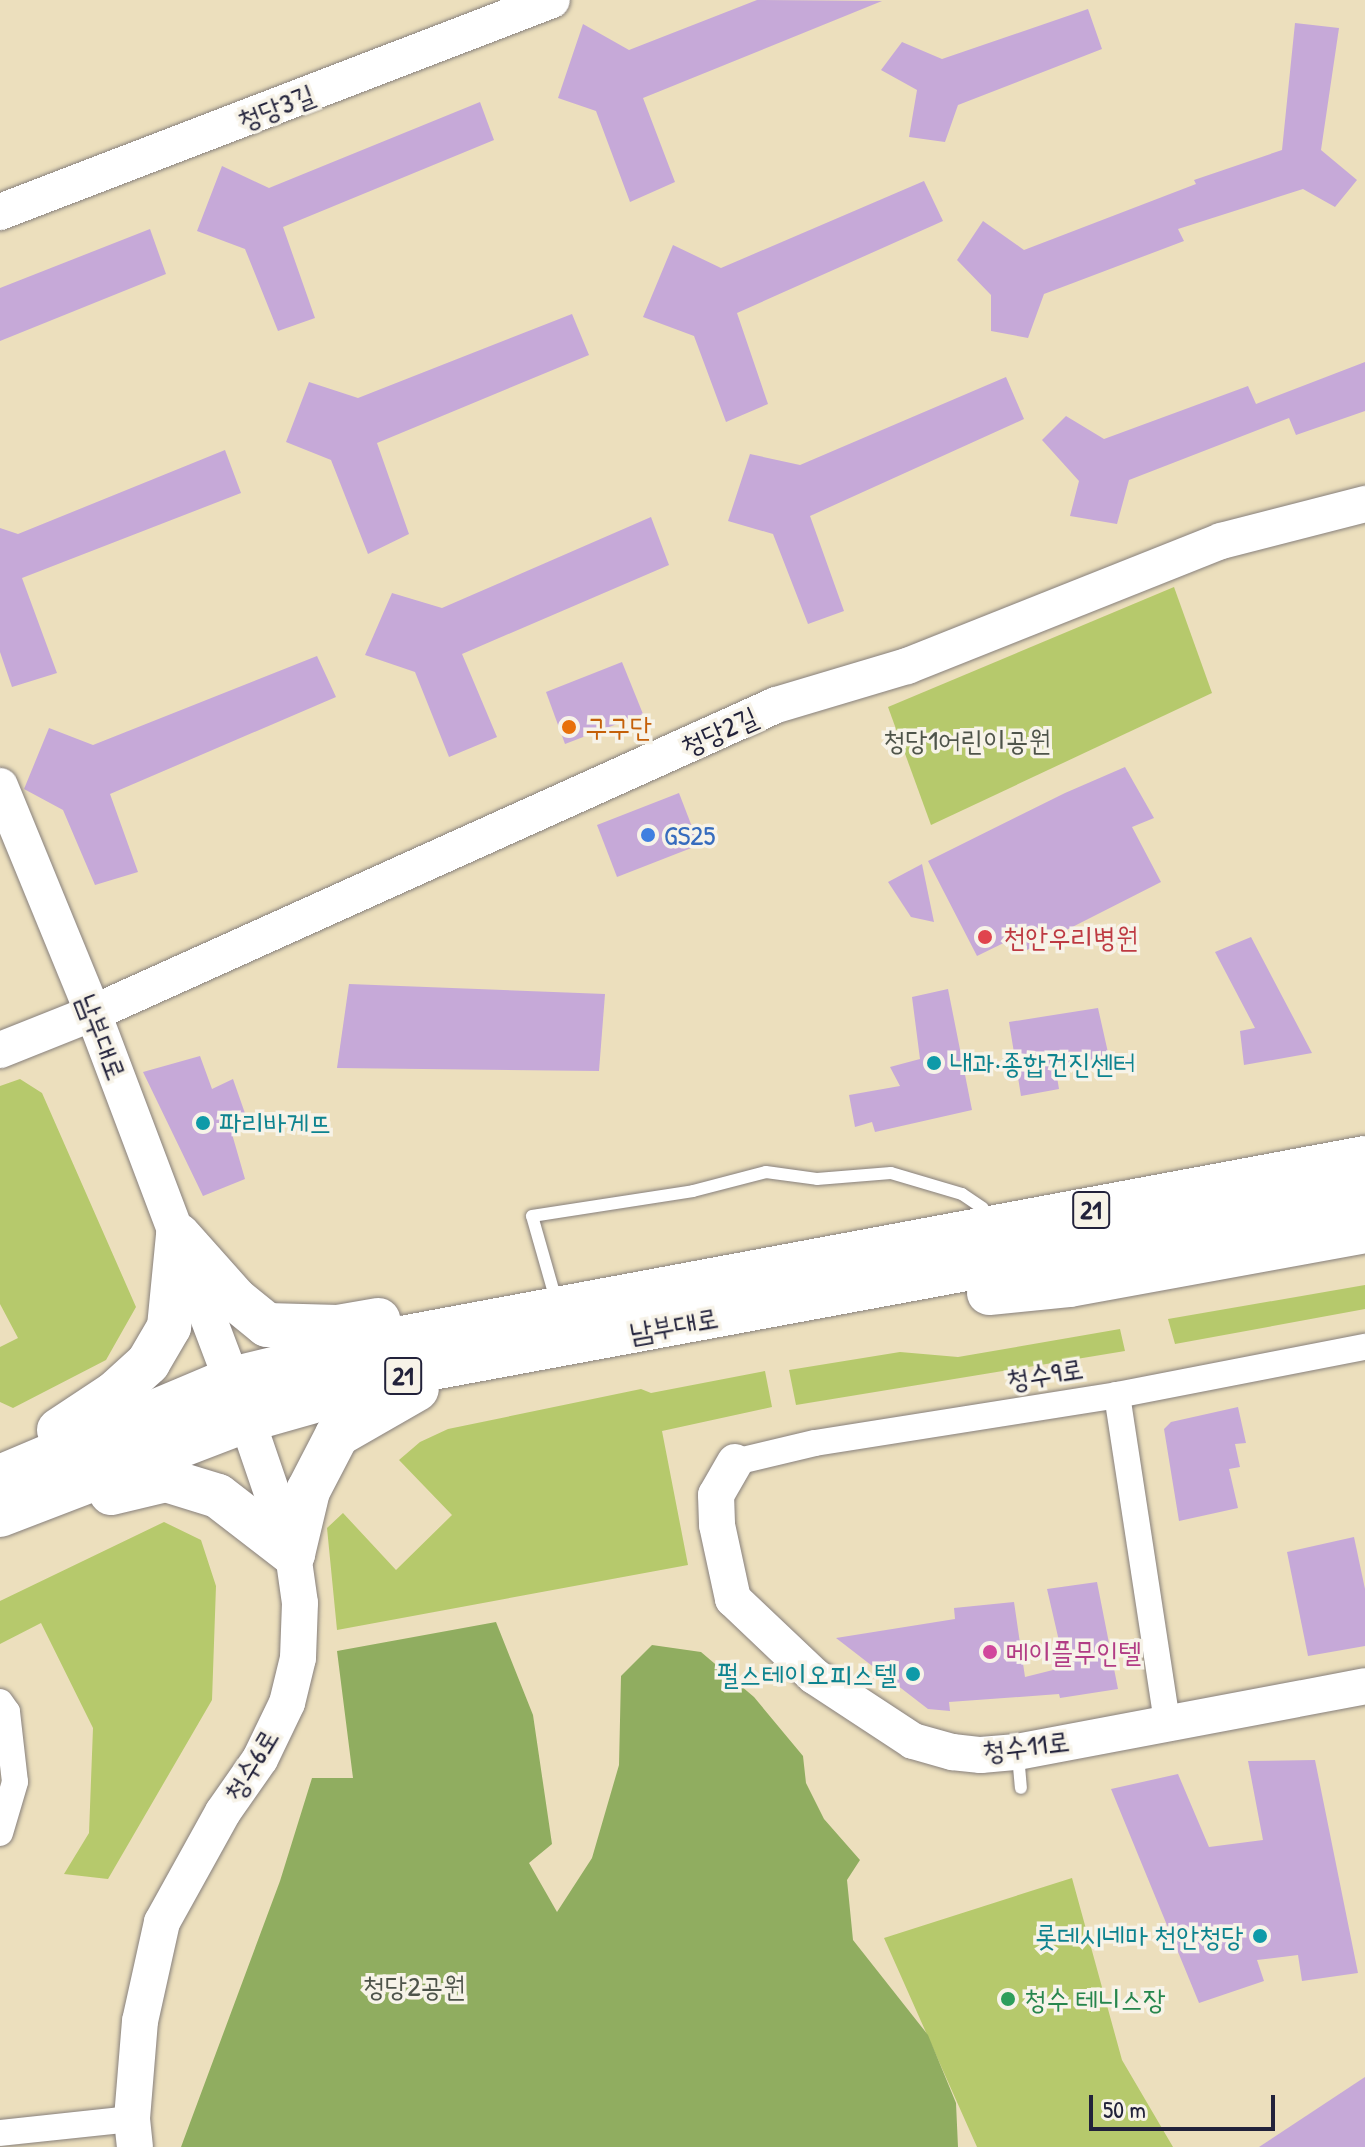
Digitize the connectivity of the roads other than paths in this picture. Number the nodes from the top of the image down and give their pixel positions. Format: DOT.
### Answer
graph roads {
  1 [pos="552,0"];
  2 [pos="0,212"];
  3 [pos="1365,504"];
  4 [pos="0,786"];
  5 [pos="93,1013"];
  6 [pos="0,1050"];
  7 [pos="1365,1134"];
  8 [pos="1365,1158"];
  9 [pos="1365,1195"];
  10 [pos="983,1208"];
  11 [pos="1365,1231"];
  12 [pos="178,1235"];
  13 [pos="820,1279"];
  14 [pos="558,1307"];
  15 [pos="514,1334"];
  16 [pos="1365,1347"];
  17 [pos="232,1379"];
  18 [pos="1117,1395"];
  19 [pos="247,1420"];
  20 [pos="735,1462"];
  21 [pos="0,1469"];
  22 [pos="0,1477"];
  23 [pos="0,1517"];
  24 [pos="293,1554"];
  25 [pos="1365,1686"];
  26 [pos="0,1702"];
  27 [pos="1167,1722"];
  28 [pos="1017,1752"];
  29 [pos="1021,1788"];
  30 [pos="0,1833"];
  31 [pos="0,2133"];
  32 [pos="134,2133"];
  1 -- 2 [label="street, 청당3길"];
  3 -- 5 [label="street, 청당2길"];
  4 -- 5 [label="street, 남부대로"];
  5 -- 6 [label="street, 청당2길"];
  5 -- 12 [label="street, 남부대로"];
  7 -- 10 [label="highway"];
  8 -- 13 [label="highway, 남부대로 / 21"];
  9 -- 13 [label="highway, 남부대로 / 21"];
  10 -- 13 [label="highway"];
  10 -- 14 [label="lane"];
  11 -- 13 [label="highway"];
  12 -- 15 [label="highway"];
  12 -- 17 [label="street, 남부대로"];
  12 -- 21 [label="highway"];
  13 -- 14 [label="highway, 남부대로 / 21"];
  13 -- 15 [label="highway, 남부대로 / 21"];
  14 -- 15 [label="highway, 남부대로 / 21"];
  15 -- 17 [label="highway, 남부대로 / 21"];
  15 -- 19 [label="highway, 남부대로 / 21"];
  15 -- 24 [label="highway"];
  16 -- 18 [label="street, 청수9로"];
  17 -- 19 [label="street, 청수6로"];
  17 -- 22 [label="highway, 남부대로 / 21"];
  18 -- 20 [label="street, 청수9로"];
  18 -- 27 [label="street"];
  19 -- 23 [label="highway, 남부대로 / 21"];
  19 -- 24 [label="street, 청수6로"];
  20 -- 28 [label="street, 청수11로"];
  23 -- 24 [label="highway"];
  24 -- 32 [label="street, 청수6로"];
  25 -- 27 [label="street, 청수11로"];
  26 -- 30 [label="street"];
  27 -- 28 [label="street, 청수11로"];
  28 -- 29 [label="lane"];
  31 -- 32 [label="street"];
}
